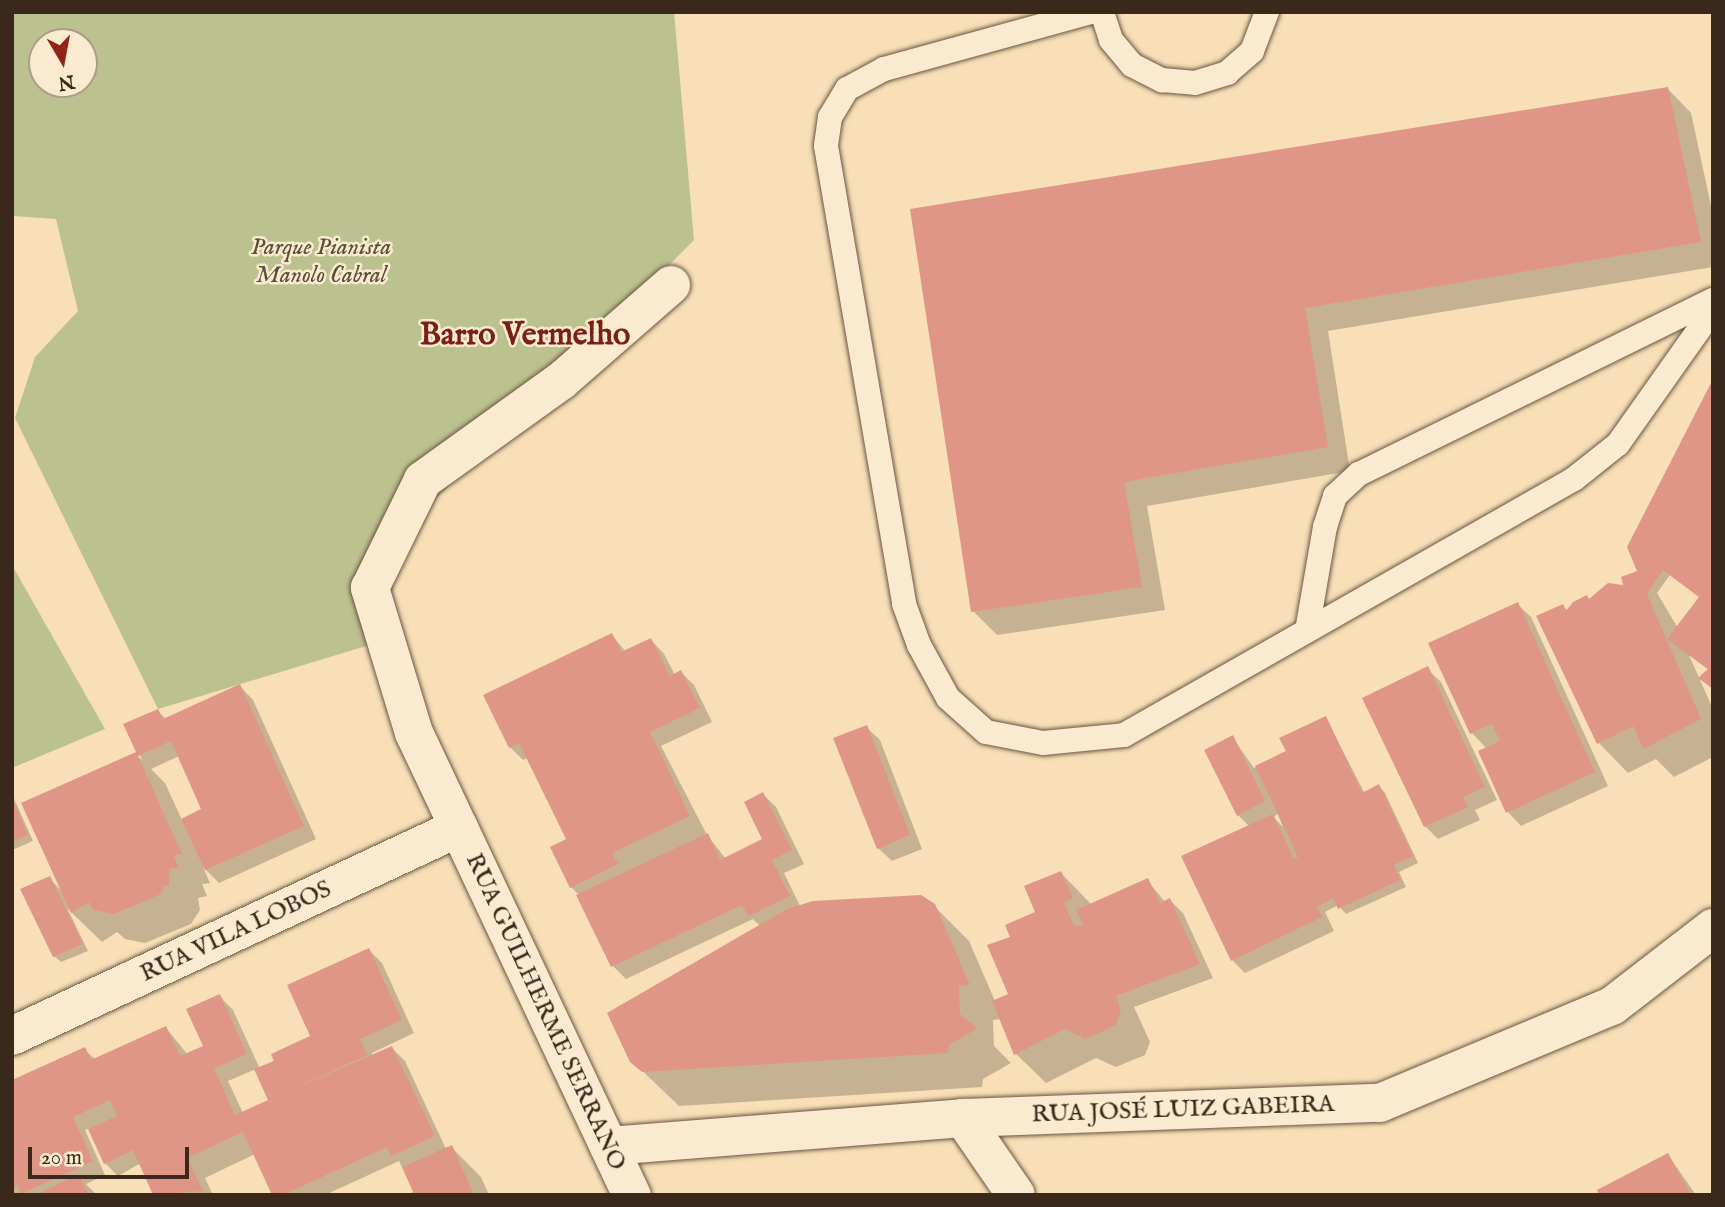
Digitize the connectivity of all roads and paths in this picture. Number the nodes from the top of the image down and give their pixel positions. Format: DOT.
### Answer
graph roads {
  1 [pos="1091,12"];
  2 [pos="1102,12"];
  3 [pos="1267,12"];
  4 [pos="671,285"];
  5 [pos="1713,299"];
  6 [pos="1713,310"];
  7 [pos="1307,631"];
  8 [pos="459,828"];
  9 [pos="1713,928"];
  10 [pos="12,1036"];
  11 [pos="963,1118"];
  12 [pos="609,1146"];
  13 [pos="632,1195"];
  14 [pos="1016,1195"];
  1 -- 7 [label="lane"];
  2 -- 3 [label="lane"];
  4 -- 8 [label="street, RUA GUILHERME SERRANO"];
  5 -- 7 [label="lane"];
  6 -- 7 [label="lane"];
  8 -- 10 [label="street, RUA VILA LOBOS"];
  8 -- 12 [label="street, RUA GUILHERME SERRANO"];
  9 -- 11 [label="street, RUA JOSÉ LUIZ GABEIRA"];
  11 -- 12 [label="street, RUA JOSÉ LUIZ GABEIRA"];
  11 -- 14 [label="street"];
  12 -- 13 [label="street, RUA GUILHERME SERRANO"];
}
